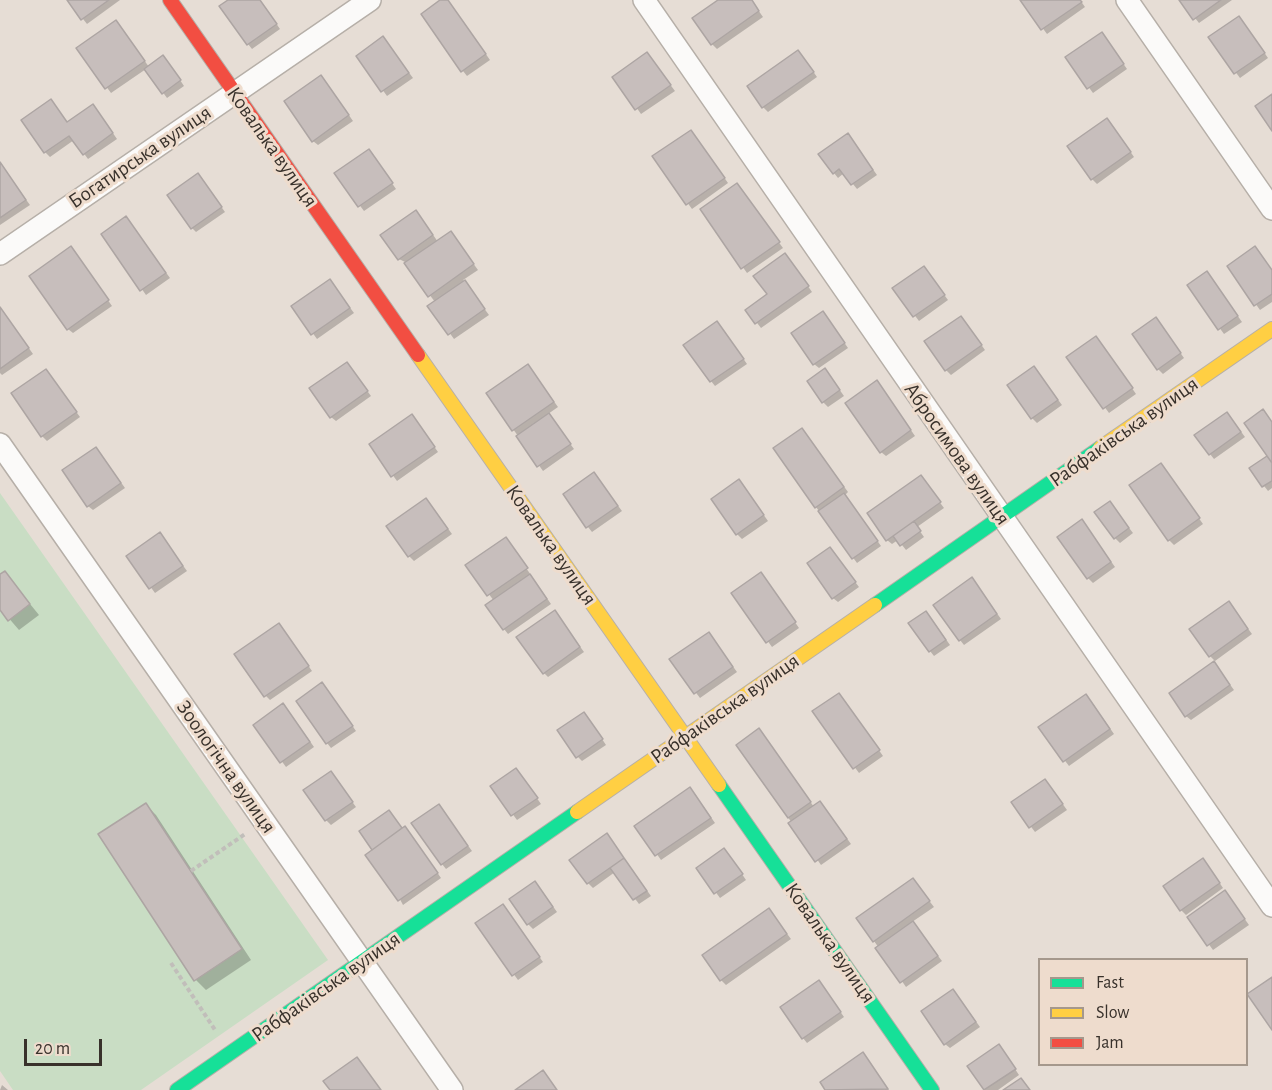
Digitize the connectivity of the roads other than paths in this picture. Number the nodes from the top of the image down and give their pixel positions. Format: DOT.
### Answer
graph roads {
  1 [pos="170,0"];
  2 [pos="370,0"];
  3 [pos="644,0"];
  4 [pos="1127,0"];
  5 [pos="235,93"];
  6 [pos="1272,209"];
  7 [pos="0,254"];
  8 [pos="1272,329"];
  9 [pos="0,444"];
  10 [pos="1000,518"];
  11 [pos="685,737"];
  12 [pos="1272,906"];
  13 [pos="363,962"];
  14 [pos="177,1090"];
  15 [pos="452,1090"];
  16 [pos="932,1090"];
  1 -- 5 [label="street, Ковалька вулиця"];
  2 -- 5 [label="street, Богатирська вулиця"];
  3 -- 10 [label="street, Абросимова вулиця"];
  4 -- 6 [label="street"];
  5 -- 7 [label="street, Богатирська вулиця"];
  5 -- 11 [label="street, Ковалька вулиця"];
  8 -- 10 [label="street, Рабфаківська вулиця"];
  9 -- 13 [label="street, Зоологічна вулиця"];
  10 -- 11 [label="street, Рабфаківська вулиця"];
  10 -- 12 [label="street, Абросимова вулиця"];
  11 -- 13 [label="street, Рабфаківська вулиця"];
  11 -- 16 [label="street, Ковалька вулиця"];
  13 -- 14 [label="street, Рабфаківська вулиця"];
  13 -- 15 [label="street, Зоологічна вулиця"];
}
